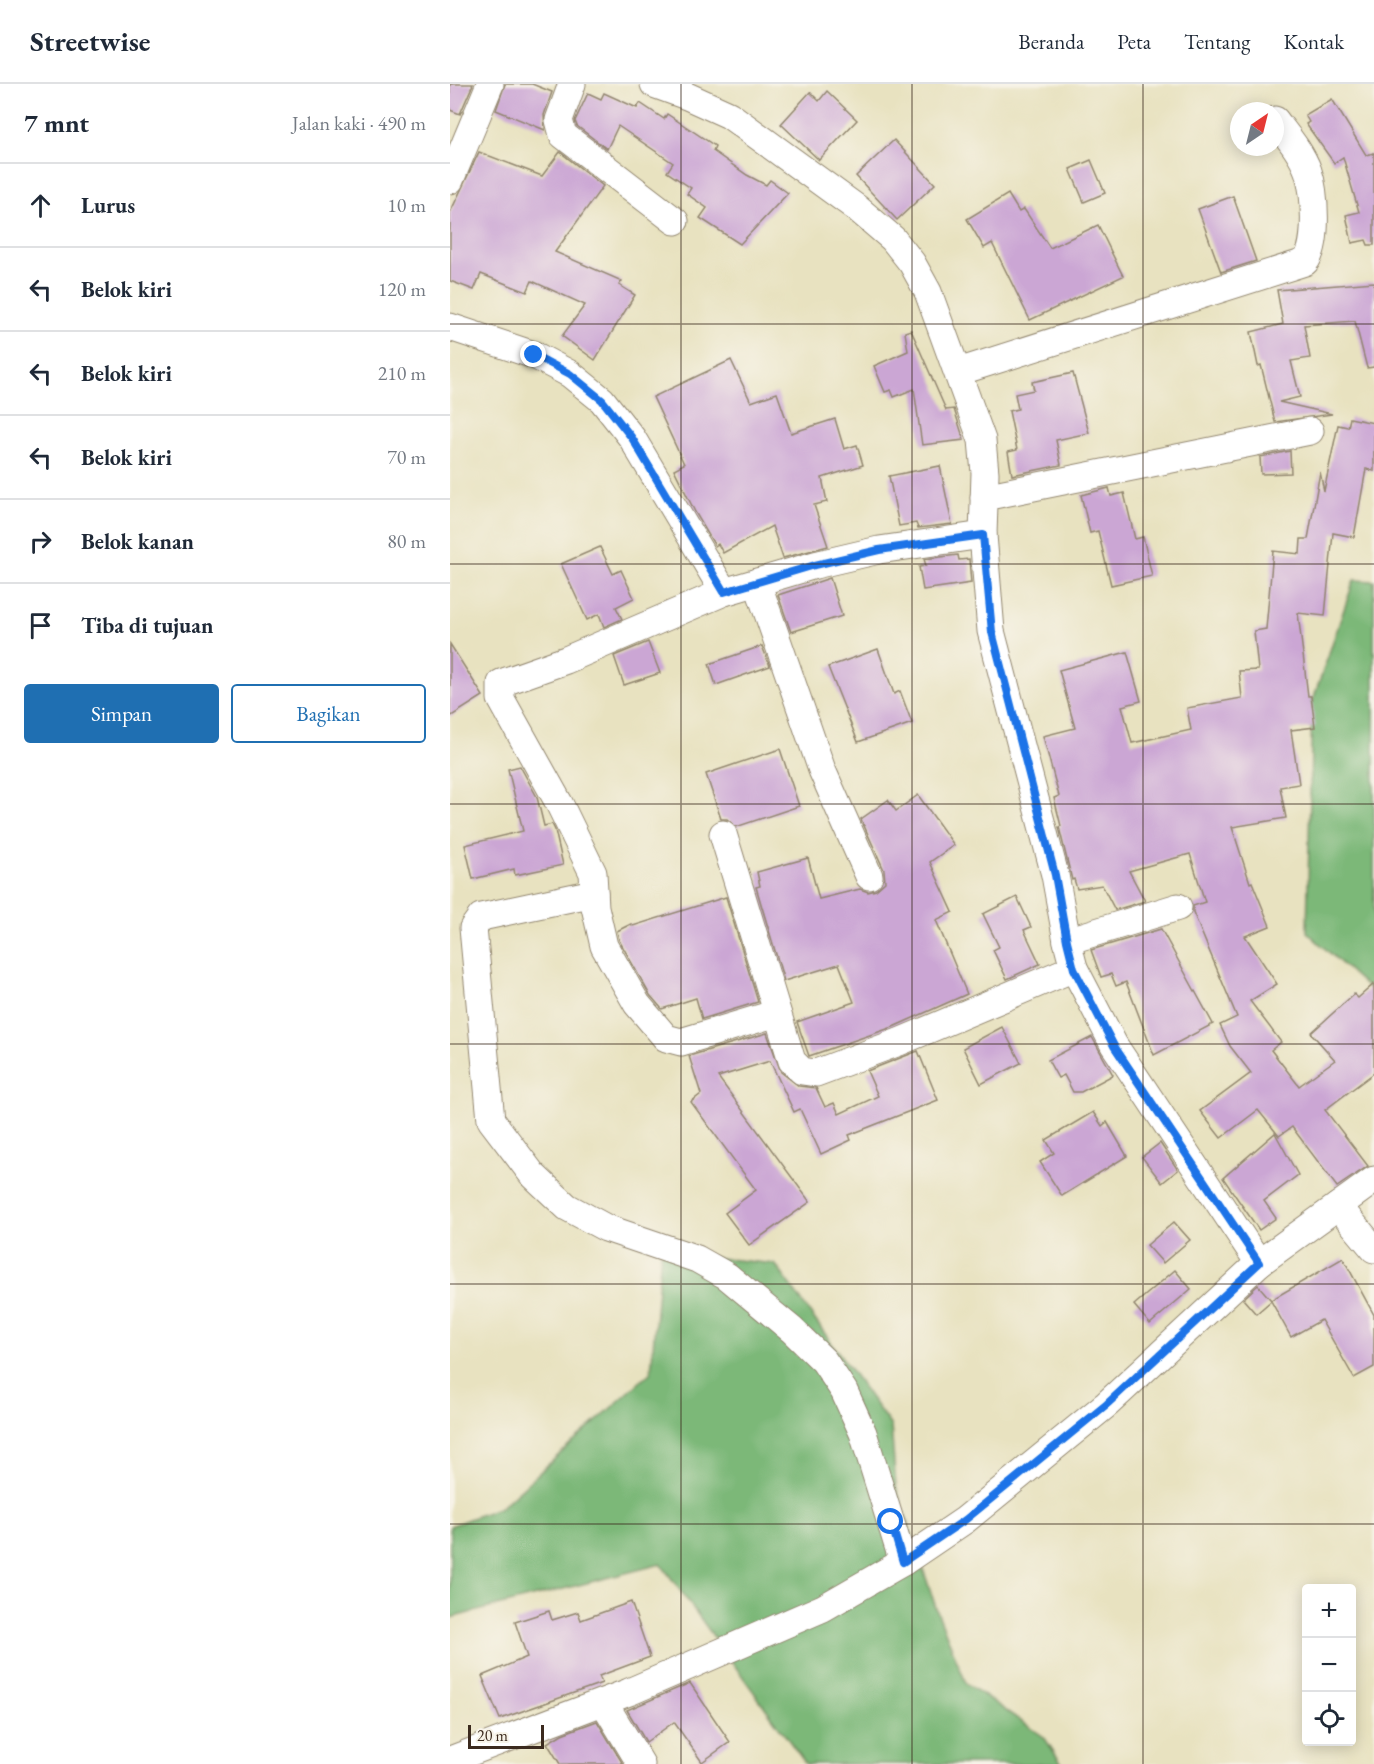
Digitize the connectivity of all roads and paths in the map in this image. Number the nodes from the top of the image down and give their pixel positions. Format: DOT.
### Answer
graph roads {
  1 [pos="490,84"];
  2 [pos="572,84"];
  3 [pos="654,84"];
  4 [pos="1284,133"];
  5 [pos="450,180"];
  6 [pos="675,221"];
  7 [pos="450,327"];
  8 [pos="958,372"];
  9 [pos="1310,431"];
  10 [pos="984,496"];
  11 [pos="983,535"];
  12 [pos="757,582"];
  13 [pos="724,592"];
  14 [pos="723,834"];
  15 [pos="869,876"];
  16 [pos="594,893"];
  17 [pos="1179,906"];
  18 [pos="1067,941"];
  19 [pos="1074,969"];
  20 [pos="777,1013"];
  21 [pos="1374,1180"];
  22 [pos="1338,1206"];
  23 [pos="1374,1248"];
  24 [pos="1259,1263"];
  25 [pos="903,1562"];
  26 [pos="604,1702"];
  27 [pos="465,1759"];
  28 [pos="641,1764"];
  1 -- 5 [label="street"];
  2 -- 6 [label="street"];
  3 -- 8 [label="street"];
  4 -- 8 [label="street"];
  7 -- 13 [label="street"];
  8 -- 10 [label="street"];
  9 -- 10 [label="street"];
  10 -- 11 [label="street"];
  11 -- 12 [label="street"];
  11 -- 18 [label="street"];
  12 -- 13 [label="street"];
  12 -- 15 [label="street"];
  13 -- 16 [label="street"];
  14 -- 20 [label="street"];
  16 -- 20 [label="street"];
  16 -- 25 [label="street"];
  17 -- 18 [label="street"];
  18 -- 19 [label="street"];
  19 -- 20 [label="street"];
  19 -- 24 [label="street"];
  21 -- 22 [label="street"];
  22 -- 23 [label="street"];
  22 -- 24 [label="street"];
  24 -- 25 [label="street"];
  25 -- 26 [label="street"];
  26 -- 27 [label="street"];
  26 -- 28 [label="street"];
}
